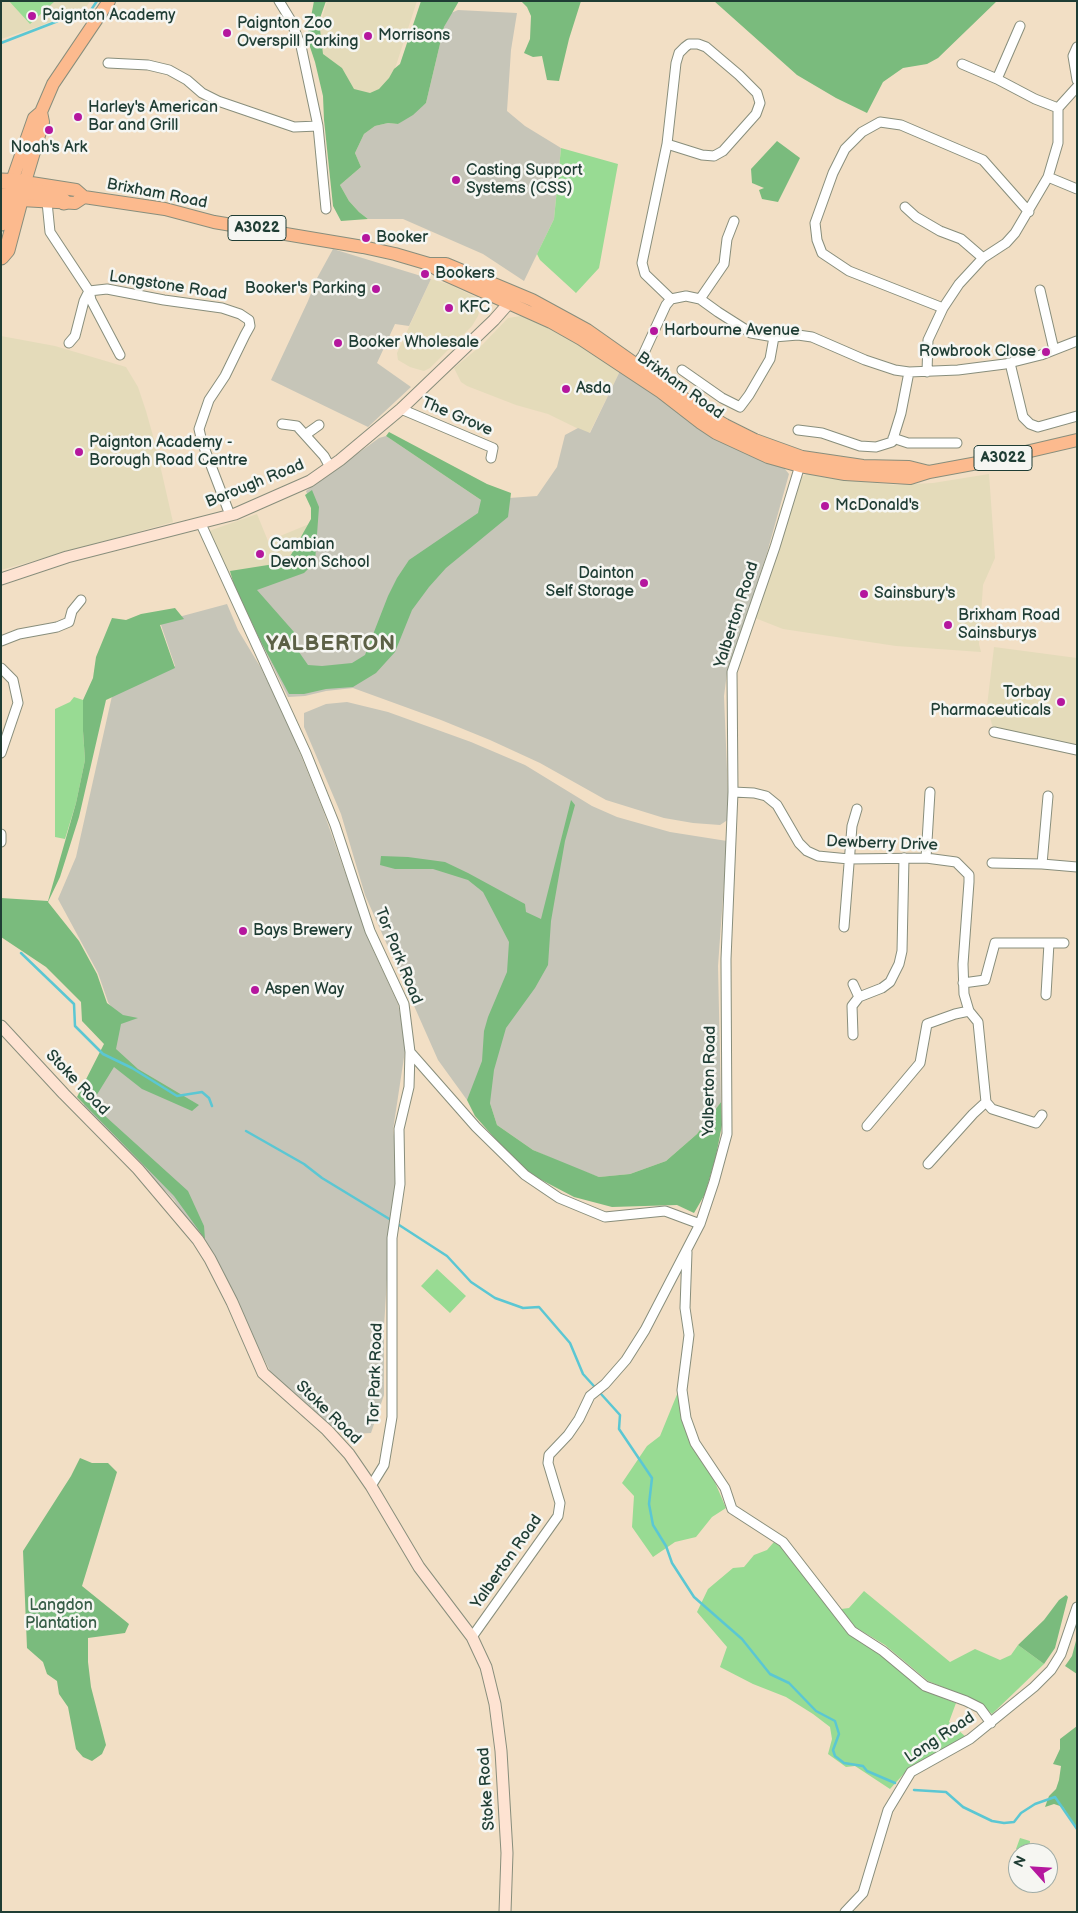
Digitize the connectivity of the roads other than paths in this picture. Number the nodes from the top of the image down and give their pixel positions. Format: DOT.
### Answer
graph roads {
  1 [pos="109,1"];
  2 [pos="279,1"];
  3 [pos="1020,26"];
  4 [pos="1077,47"];
  5 [pos="108,63"];
  6 [pos="962,64"];
  7 [pos="997,79"];
  8 [pos="1077,80"];
  9 [pos="1077,87"];
  10 [pos="1058,108"];
  11 [pos="318,126"];
  12 [pos="667,144"];
  13 [pos="1048,177"];
  14 [pos="1077,189"];
  15 [pos="11,190"];
  16 [pos="84,198"];
  17 [pos="47,202"];
  18 [pos="64,202"];
  19 [pos="905,207"];
  20 [pos="326,209"];
  21 [pos="1029,212"];
  22 [pos="734,221"];
  23 [pos="1,224"];
  24 [pos="1,257"];
  25 [pos="982,258"];
  26 [pos="1040,290"];
  27 [pos="90,292"];
  28 [pos="511,298"];
  29 [pos="671,299"];
  30 [pos="700,299"];
  31 [pos="943,308"];
  32 [pos="774,337"];
  33 [pos="1077,341"];
  34 [pos="69,343"];
  35 [pos="1054,350"];
  36 [pos="120,355"];
  37 [pos="1010,363"];
  38 [pos="634,367"];
  39 [pos="682,370"];
  40 [pos="909,372"];
  41 [pos="927,372"];
  42 [pos="401,409"];
  43 [pos="1077,416"];
  44 [pos="282,424"];
  45 [pos="319,424"];
  46 [pos="798,430"];
  47 [pos="305,435"];
  48 [pos="893,438"];
  49 [pos="1077,440"];
  50 [pos="956,443"];
  51 [pos="491,458"];
  52 [pos="801,461"];
  53 [pos="330,467"];
  54 [pos="230,515"];
  55 [pos="201,524"];
  56 [pos="1,579"];
  57 [pos="81,600"];
  58 [pos="1,641"];
  59 [pos="1,668"];
  60 [pos="994,732"];
  61 [pos="1077,750"];
  62 [pos="1,753"];
  63 [pos="733,792"];
  64 [pos="930,792"];
  65 [pos="1048,796"];
  66 [pos="857,810"];
  67 [pos="1,834"];
  68 [pos="1,842"];
  69 [pos="849,858"];
  70 [pos="904,858"];
  71 [pos="926,858"];
  72 [pos="992,863"];
  73 [pos="1042,864"];
  74 [pos="1077,866"];
  75 [pos="844,927"];
  76 [pos="1049,943"];
  77 [pos="1064,943"];
  78 [pos="962,983"];
  79 [pos="853,984"];
  80 [pos="1046,995"];
  81 [pos="859,996"];
  82 [pos="970,1011"];
  83 [pos="1,1026"];
  84 [pos="853,1035"];
  85 [pos="410,1052"];
  86 [pos="986,1102"];
  87 [pos="1042,1115"];
  88 [pos="867,1126"];
  89 [pos="928,1164"];
  90 [pos="700,1224"];
  91 [pos="687,1249"];
  92 [pos="371,1486"];
  93 [pos="1077,1607"];
  94 [pos="472,1637"];
  95 [pos="991,1722"];
  96 [pos="505,1912"];
  97 [pos="845,1912"];
  1 -- 15 [label="main road"];
  2 -- 11 [label="street"];
  3 -- 7 [label="street"];
  4 -- 8 [label="street"];
  5 -- 11 [label="street"];
  6 -- 7 [label="street"];
  7 -- 10 [label="street"];
  9 -- 10 [label="street"];
  10 -- 13 [label="street"];
  11 -- 20 [label="street"];
  12 -- 12 [label="street"];
  12 -- 29 [label="street"];
  13 -- 14 [label="street"];
  13 -- 21 [label="street"];
  15 -- 16 [label="main road, Brixham Road / A3022"];
  15 -- 17 [label="main road, Brixham Road"];
  15 -- 18 [label="highway"];
  15 -- 23 [label="highway"];
  15 -- 24 [label="highway"];
  16 -- 18 [label="main road, Brixham Road"];
  16 -- 28 [label="main road, Brixham Road / A3022"];
  17 -- 18 [label="main road, Brixham Road"];
  17 -- 27 [label="street, Longstone Road"];
  19 -- 25 [label="street"];
  21 -- 25 [label="street"];
  21 -- 31 [label="street"];
  22 -- 30 [label="street"];
  25 -- 31 [label="street"];
  26 -- 35 [label="street"];
  27 -- 34 [label="street"];
  27 -- 36 [label="street"];
  27 -- 54 [label="street, Longstone Road"];
  28 -- 38 [label="main road, Brixham Road / A3022"];
  28 -- 42 [label="street, Borough Road"];
  29 -- 30 [label="street"];
  29 -- 38 [label="street"];
  30 -- 32 [label="street"];
  31 -- 41 [label="street"];
  32 -- 39 [label="street"];
  32 -- 40 [label="street"];
  33 -- 35 [label="street"];
  35 -- 37 [label="street"];
  37 -- 41 [label="street"];
  37 -- 43 [label="street"];
  38 -- 52 [label="main road, Brixham Road / A3022"];
  40 -- 41 [label="street"];
  40 -- 48 [label="street"];
  42 -- 51 [label="street, The Grove"];
  42 -- 53 [label="street, Borough Road"];
  44 -- 47 [label="street"];
  45 -- 47 [label="street"];
  46 -- 48 [label="street"];
  47 -- 53 [label="street"];
  48 -- 50 [label="street"];
  49 -- 52 [label="main road, Brixham Road / A3022"];
  52 -- 63 [label="street, Yalberton Road"];
  53 -- 54 [label="street, Borough Road"];
  54 -- 55 [label="street, Borough Road"];
  55 -- 56 [label="street, Borough Road"];
  55 -- 85 [label="street, Tor Park Road"];
  57 -- 58 [label="street"];
  59 -- 62 [label="street"];
  60 -- 61 [label="street"];
  63 -- 69 [label="street, Dewberry Drive"];
  63 -- 90 [label="street, Yalberton Road"];
  64 -- 71 [label="street"];
  65 -- 73 [label="street"];
  66 -- 69 [label="street"];
  67 -- 68 [label="street"];
  69 -- 70 [label="street, Dewberry Drive"];
  69 -- 75 [label="street"];
  70 -- 71 [label="street, Dewberry Drive"];
  70 -- 81 [label="street"];
  71 -- 78 [label="street, Dewberry Drive"];
  72 -- 73 [label="street"];
  73 -- 74 [label="street"];
  76 -- 77 [label="street"];
  76 -- 78 [label="street"];
  76 -- 80 [label="street"];
  78 -- 82 [label="street, Dewberry Drive"];
  79 -- 81 [label="street"];
  81 -- 84 [label="street"];
  82 -- 86 [label="street, Dewberry Drive"];
  82 -- 88 [label="street"];
  83 -- 92 [label="street, Stoke Road"];
  85 -- 90 [label="street"];
  85 -- 92 [label="street, Tor Park Road"];
  86 -- 87 [label="street"];
  86 -- 89 [label="street"];
  90 -- 91 [label="street, Yalberton Road"];
  91 -- 94 [label="street, Yalberton Road"];
  91 -- 95 [label="street"];
  92 -- 94 [label="street, Stoke Road"];
  93 -- 95 [label="street, Long Road"];
  94 -- 96 [label="street, Stoke Road"];
  95 -- 97 [label="street, Long Road"];
}
